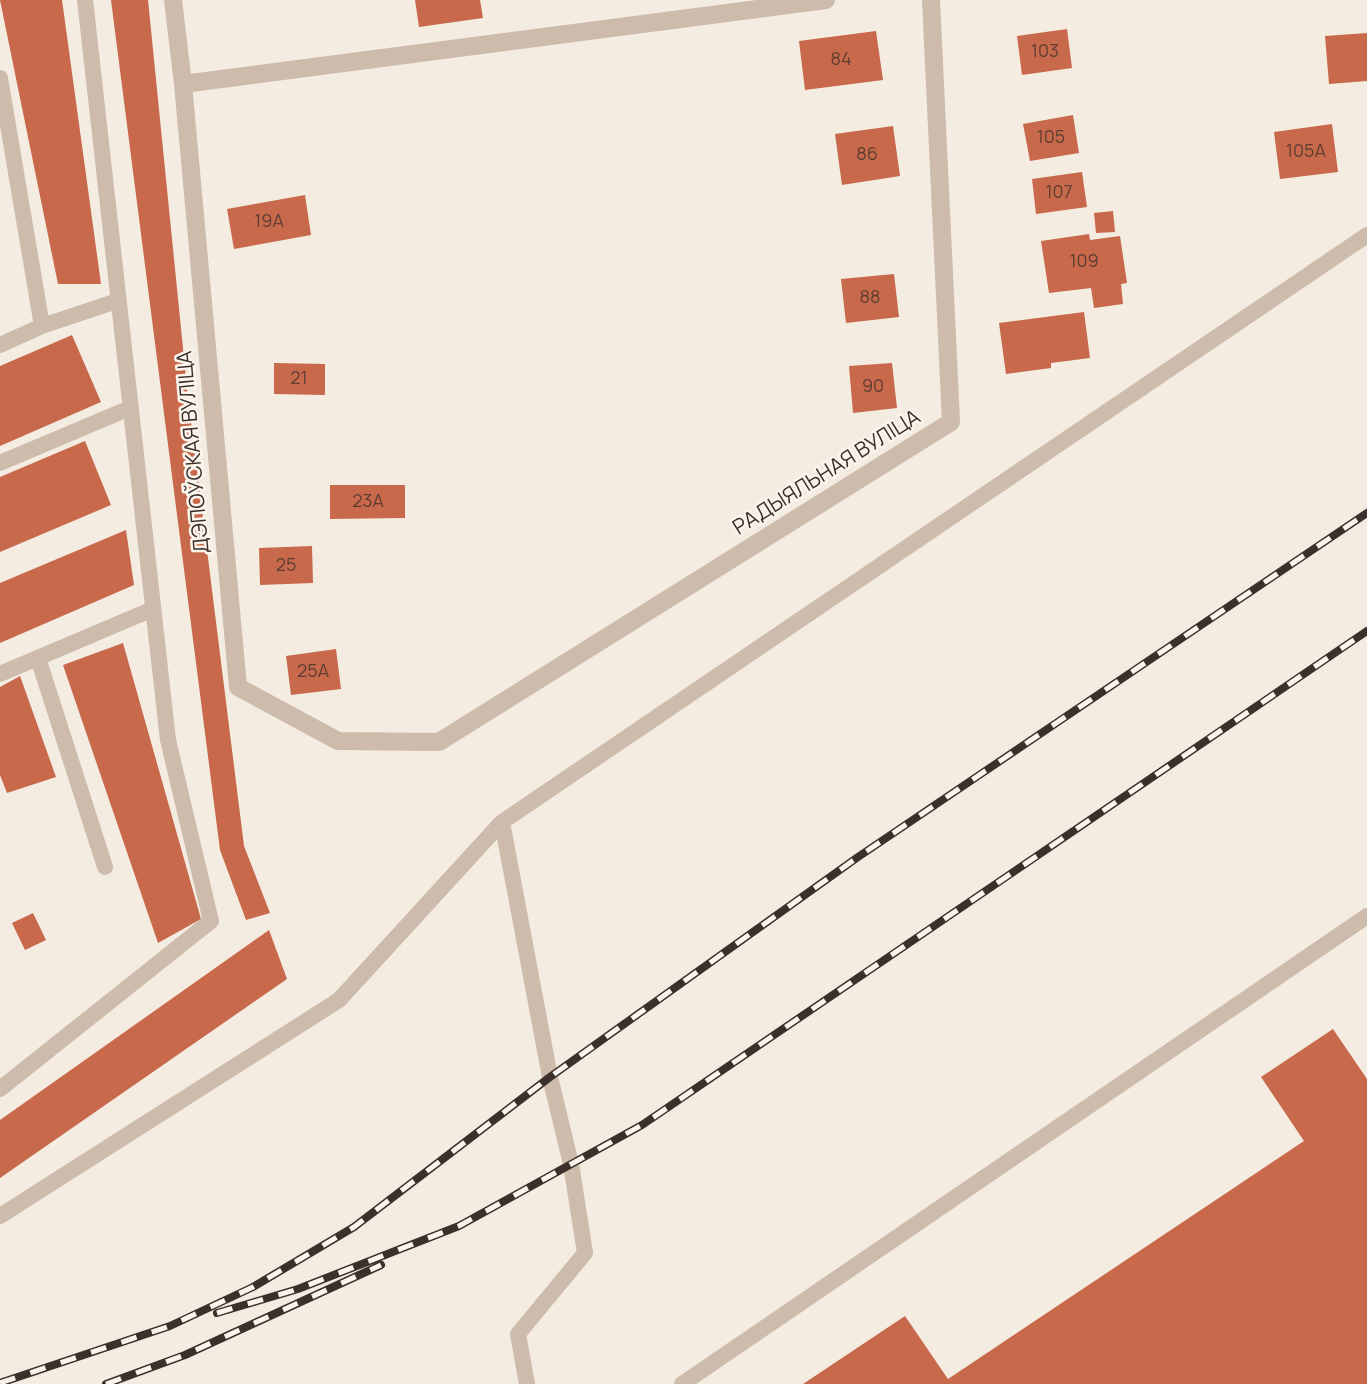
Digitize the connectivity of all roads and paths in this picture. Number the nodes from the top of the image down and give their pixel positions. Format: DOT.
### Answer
graph roads {
  1 [pos="85,0"];
  2 [pos="173,0"];
  3 [pos="826,0"];
  4 [pos="931,0"];
  5 [pos="0,78"];
  6 [pos="183,84"];
  7 [pos="1367,235"];
  8 [pos="117,301"];
  9 [pos="42,326"];
  10 [pos="0,345"];
  11 [pos="130,408"];
  12 [pos="0,463"];
  13 [pos="153,609"];
  14 [pos="38,658"];
  15 [pos="0,674"];
  16 [pos="439,742"];
  17 [pos="502,822"];
  18 [pos="105,867"];
  19 [pos="1367,916"];
  20 [pos="0,1089"];
  21 [pos="0,1216"];
  22 [pos="527,1384"];
  23 [pos="682,1384"];
  1 -- 8 [label="lane"];
  2 -- 6 [label="street, ДЭПОЎСКАЯ ВУЛІЦА"];
  3 -- 6 [label="street"];
  4 -- 16 [label="street, РАДЫЯЛЬНАЯ ВУЛІЦА"];
  5 -- 9 [label="lane"];
  6 -- 16 [label="street, ДЭПОЎСКАЯ ВУЛІЦА"];
  7 -- 17 [label="lane"];
  8 -- 9 [label="lane"];
  8 -- 11 [label="lane"];
  9 -- 10 [label="lane"];
  11 -- 12 [label="lane"];
  11 -- 13 [label="lane"];
  13 -- 14 [label="lane"];
  13 -- 20 [label="lane"];
  14 -- 15 [label="lane"];
  14 -- 18 [label="lane"];
  17 -- 21 [label="lane"];
  17 -- 22 [label="lane"];
  19 -- 23 [label="lane"];
}
